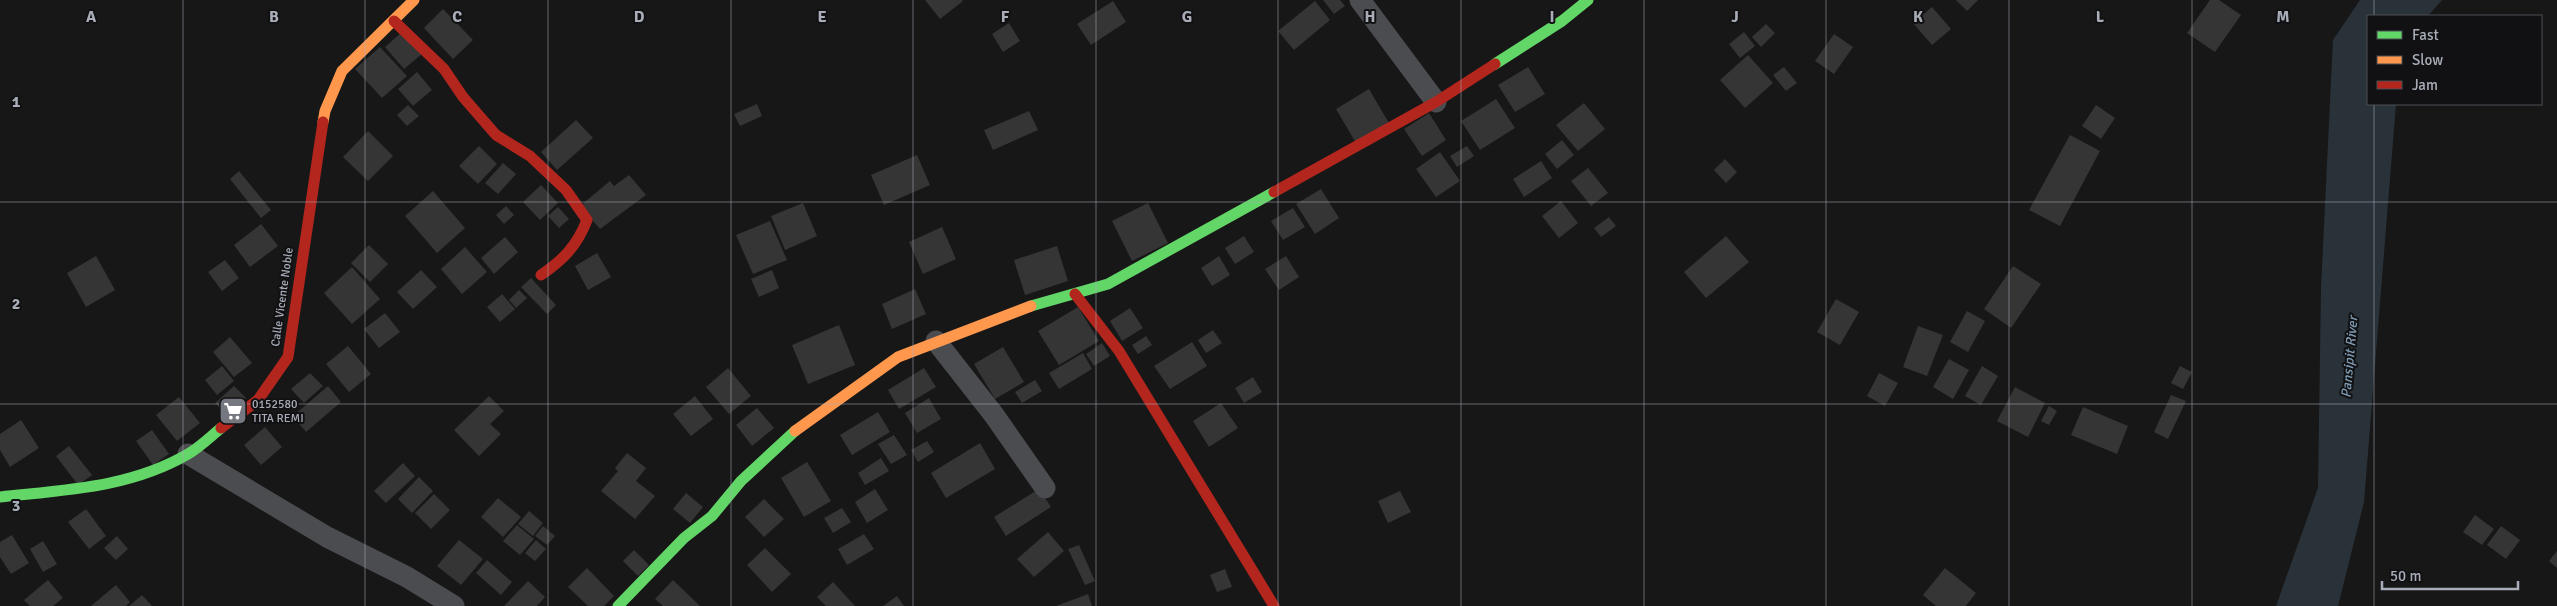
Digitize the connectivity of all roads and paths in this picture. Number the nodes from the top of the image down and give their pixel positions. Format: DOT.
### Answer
graph roads {
  1 [pos="414,0"];
  2 [pos="1360,0"];
  3 [pos="1588,0"];
  4 [pos="394,21"];
  5 [pos="1436,102"];
  6 [pos="541,275"];
  7 [pos="1076,294"];
  8 [pos="936,341"];
  9 [pos="188,454"];
  10 [pos="1045,488"];
  11 [pos="0,497"];
  12 [pos="454,606"];
  13 [pos="618,606"];
  14 [pos="1274,606"];
  1 -- 4 [label="street, Calle Vicente Noble"];
  2 -- 5 [label="street"];
  3 -- 5 [label="street"];
  4 -- 6 [label="street"];
  4 -- 9 [label="street, Calle Vicente Noble"];
  5 -- 7 [label="street"];
  7 -- 8 [label="street"];
  7 -- 14 [label="street"];
  8 -- 10 [label="street"];
  8 -- 13 [label="street"];
  9 -- 11 [label="street, Calle Vicente Noble"];
  9 -- 12 [label="street"];
}
